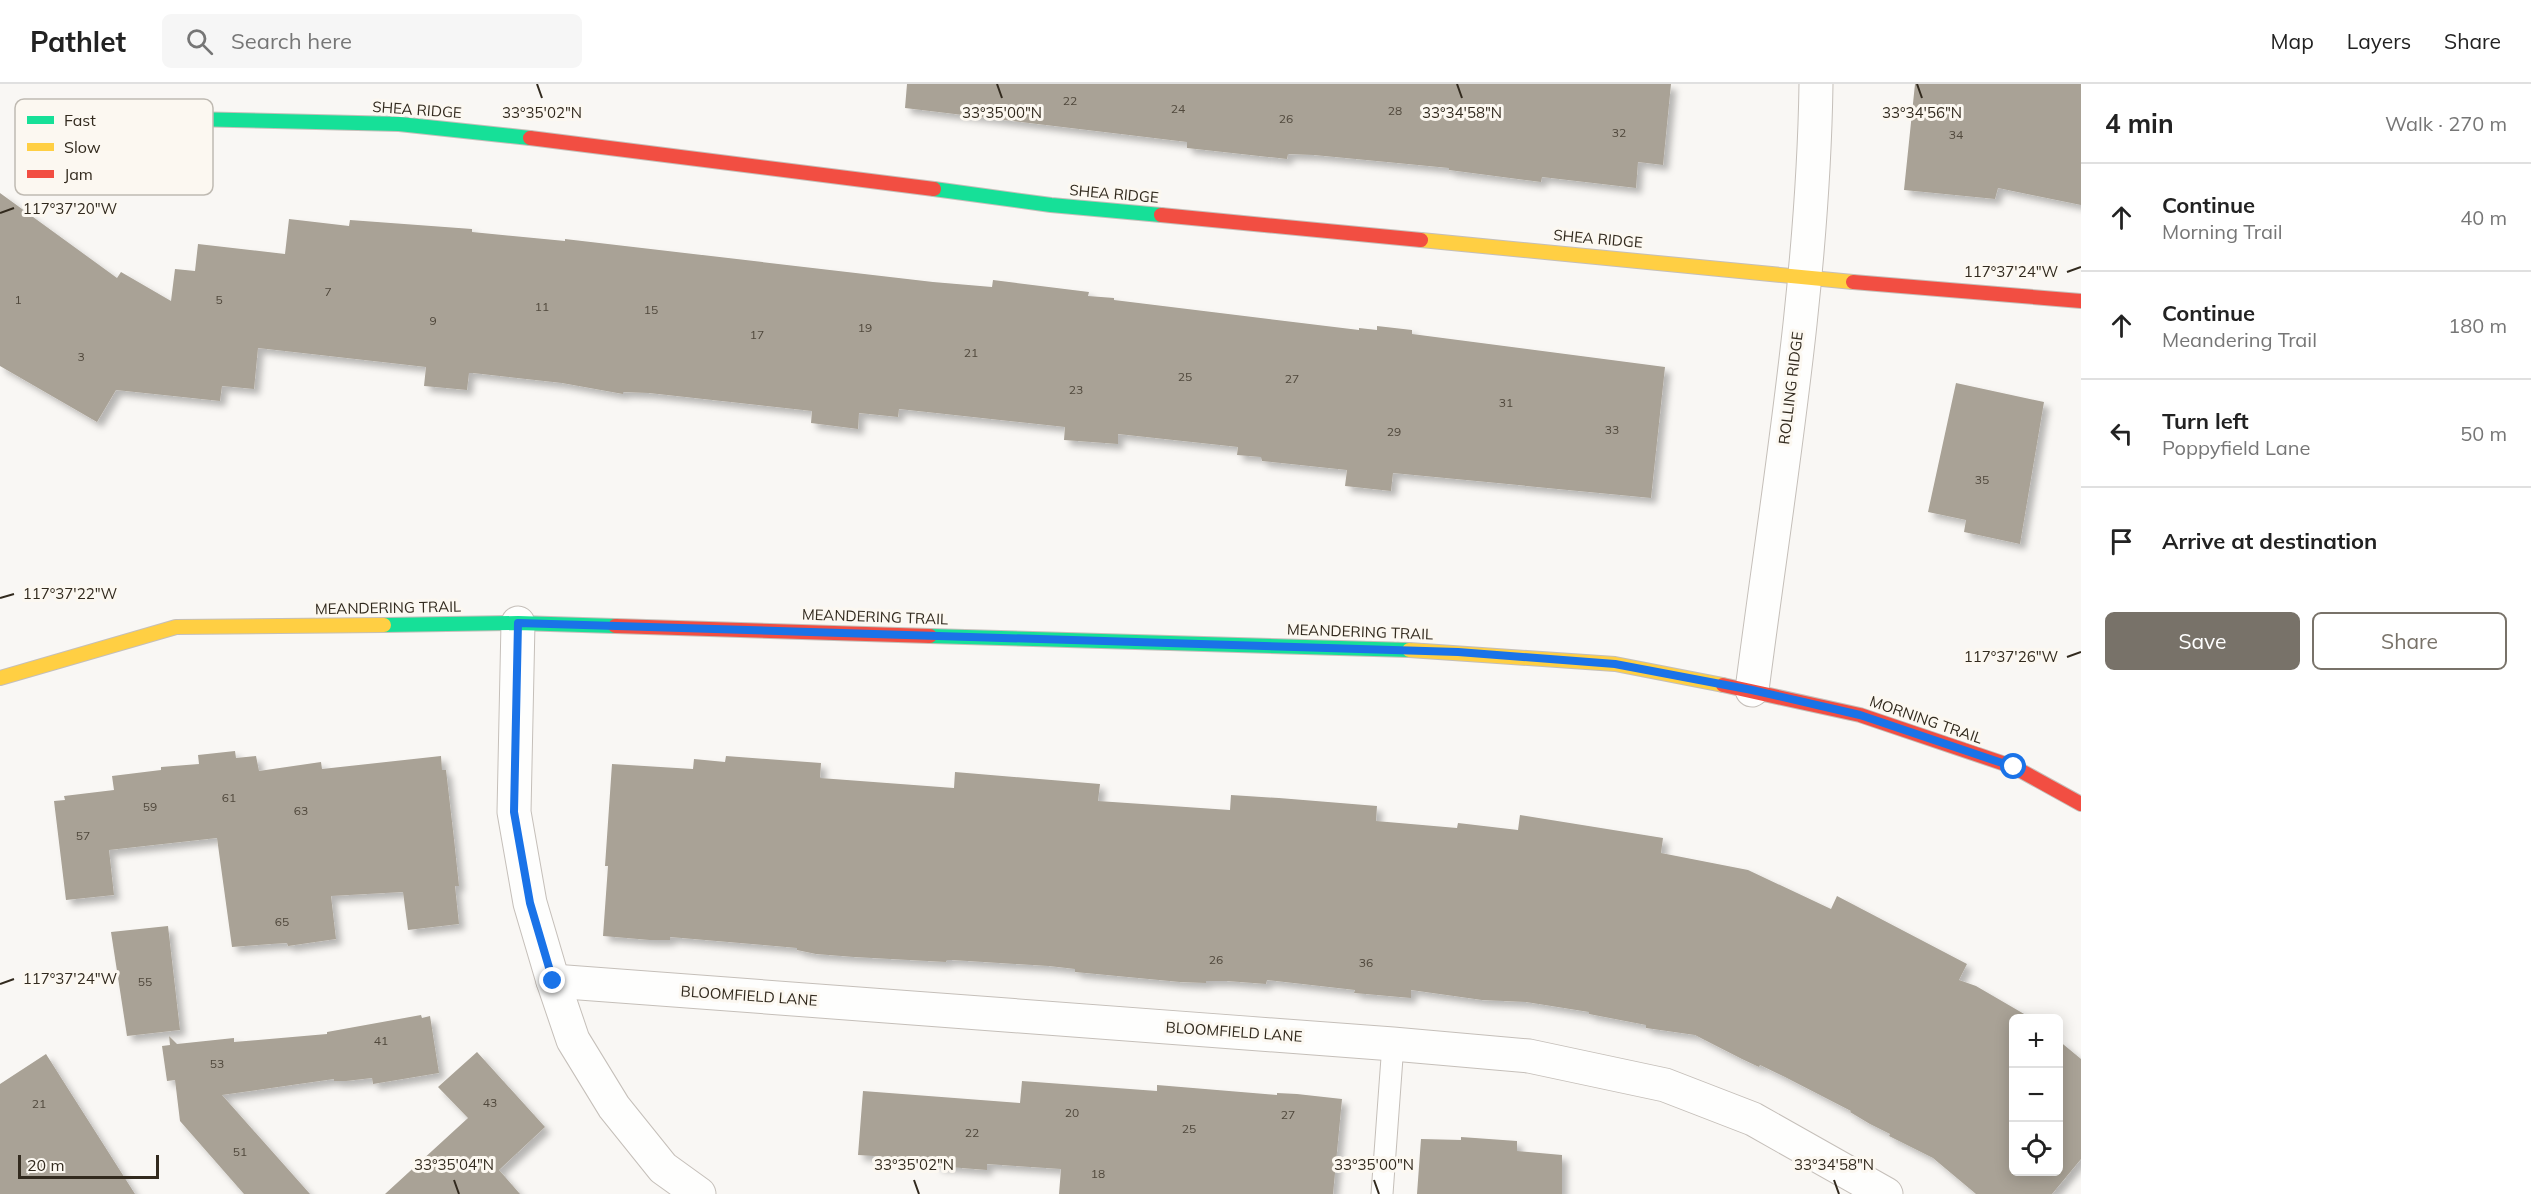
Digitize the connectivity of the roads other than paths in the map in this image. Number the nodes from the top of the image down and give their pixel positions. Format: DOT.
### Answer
graph roads {
  1 [pos="1816,84"];
  2 [pos="213,120"];
  3 [pos="1806,276"];
  4 [pos="2081,301"];
  5 [pos="518,623"];
  6 [pos="0,678"];
  7 [pos="1752,690"];
  8 [pos="2081,804"];
  9 [pos="553,981"];
  10 [pos="1393,1044"];
  11 [pos="699,1194"];
  12 [pos="1382,1194"];
  13 [pos="1886,1194"];
  1 -- 3 [label="street, ROLLING RIDGE"];
  2 -- 3 [label="street, SHEA RIDGE"];
  3 -- 4 [label="street, SHEA RIDGE"];
  3 -- 7 [label="street, ROLLING RIDGE"];
  5 -- 6 [label="street, MEANDERING TRAIL"];
  5 -- 7 [label="street, MEANDERING TRAIL"];
  5 -- 9 [label="street"];
  7 -- 8 [label="street, MORNING TRAIL"];
  9 -- 10 [label="street, BLOOMFIELD LANE"];
  9 -- 11 [label="street"];
  10 -- 12 [label="lane"];
  10 -- 13 [label="street, BLOOMFIELD LANE"];
}
